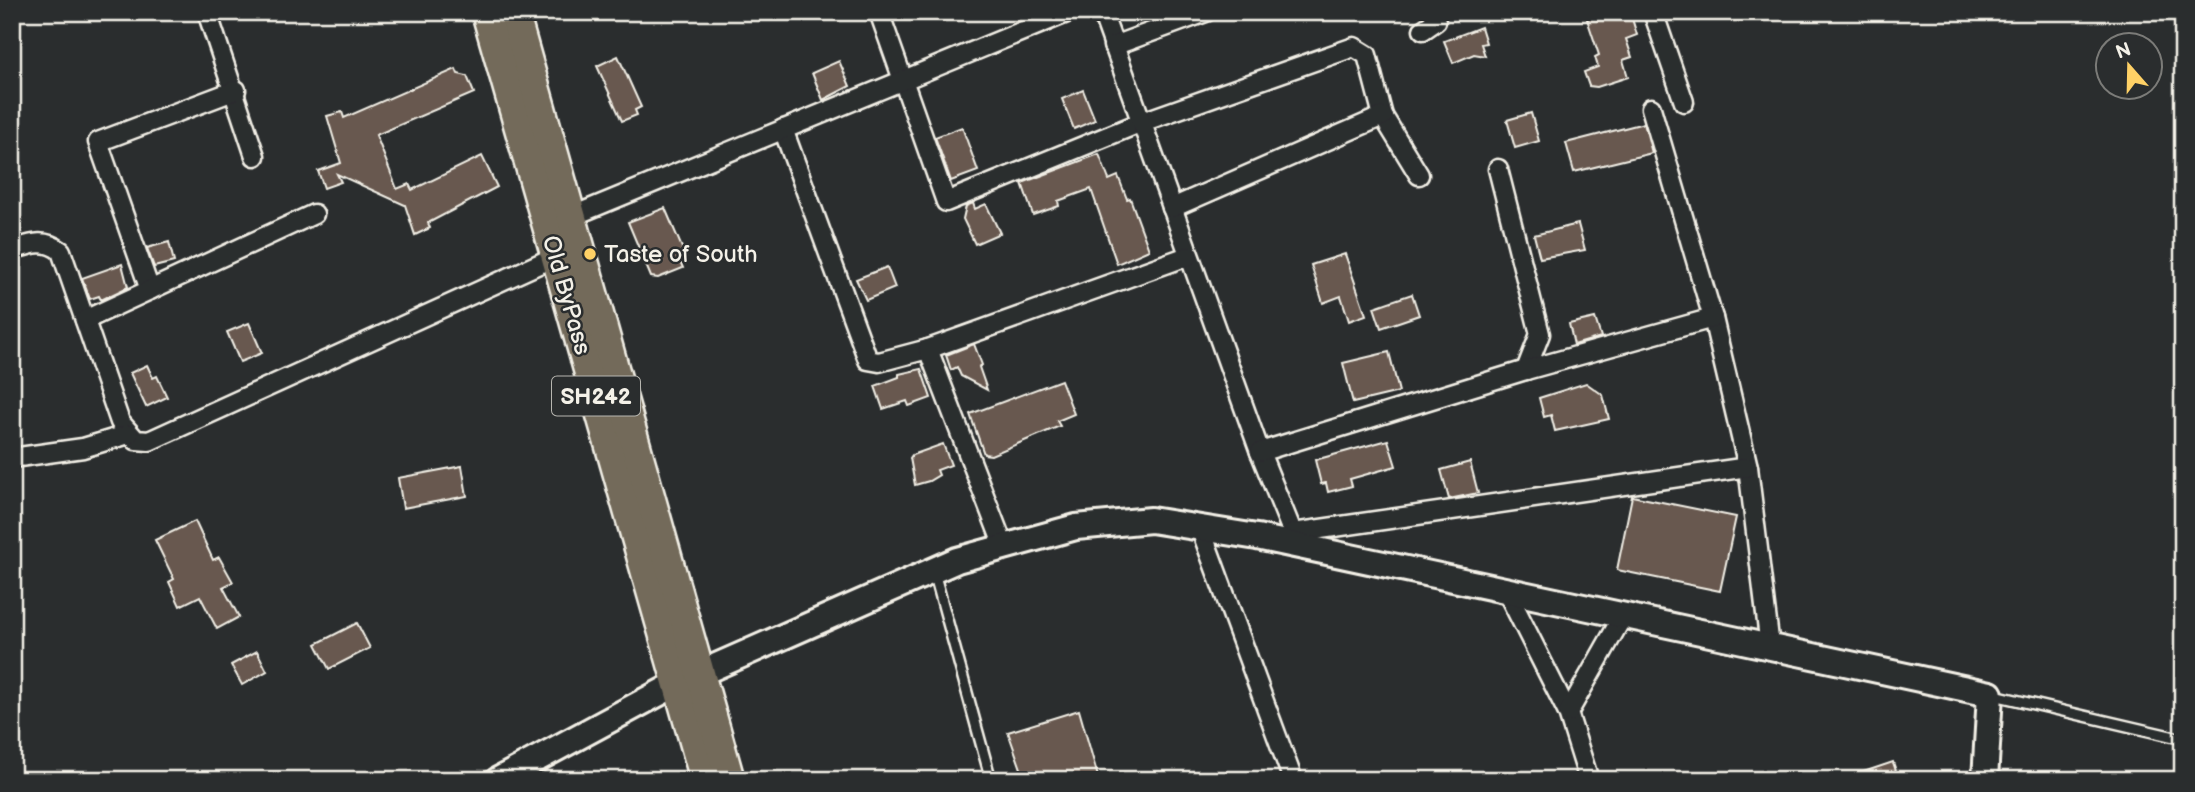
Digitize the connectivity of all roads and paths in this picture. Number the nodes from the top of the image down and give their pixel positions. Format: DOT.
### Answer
graph roads {
  1 [pos="206,12"];
  2 [pos="486,12"];
  3 [pos="879,12"];
  4 [pos="1069,12"];
  5 [pos="1102,12"];
  6 [pos="1206,12"];
  7 [pos="1433,12"];
  8 [pos="1653,12"];
  9 [pos="519,14"];
  10 [pos="1423,30"];
  11 [pos="1113,46"];
  12 [pos="902,80"];
  13 [pos="236,90"];
  14 [pos="1684,102"];
  15 [pos="1651,108"];
  16 [pos="1383,116"];
  17 [pos="1142,122"];
  18 [pos="783,129"];
  19 [pos="256,156"];
  20 [pos="1498,169"];
  21 [pos="1419,175"];
  22 [pos="1172,208"];
  23 [pos="314,214"];
  24 [pos="560,221"];
  25 [pos="12,250"];
  26 [pos="568,250"];
  27 [pos="1188,256"];
  28 [pos="150,290"];
  29 [pos="1713,318"];
  30 [pos="85,320"];
  31 [pos="928,349"];
  32 [pos="1526,370"];
  33 [pos="129,434"];
  34 [pos="1260,452"];
  35 [pos="12,458"];
  36 [pos="1748,467"];
  37 [pos="1200,530"];
  38 [pos="1296,539"];
  39 [pos="1004,547"];
  40 [pos="933,571"];
  41 [pos="1507,592"];
  42 [pos="1623,617"];
  43 [pos="1770,647"];
  44 [pos="690,678"];
  45 [pos="1990,694"];
  46 [pos="1568,713"];
  47 [pos="2183,740"];
  48 [pos="498,780"];
  49 [pos="705,780"];
  50 [pos="730,780"];
  51 [pos="991,780"];
  52 [pos="1293,780"];
  53 [pos="1589,780"];
  54 [pos="1986,780"];
  1 -- 13 [label="street"];
  2 -- 24 [label="main road, Old ByPass / SH242"];
  3 -- 12 [label="street"];
  4 -- 12 [label="street"];
  5 -- 11 [label="street"];
  6 -- 11 [label="street"];
  7 -- 10 [label="street"];
  8 -- 14 [label="street"];
  9 -- 24 [label="main road"];
  11 -- 17 [label="street"];
  12 -- 17 [label="street"];
  12 -- 18 [label="street"];
  13 -- 19 [label="street"];
  13 -- 28 [label="street"];
  15 -- 29 [label="street"];
  16 -- 17 [label="street"];
  16 -- 21 [label="street"];
  16 -- 22 [label="street"];
  17 -- 22 [label="street"];
  18 -- 24 [label="street"];
  18 -- 31 [label="street"];
  20 -- 32 [label="street"];
  22 -- 27 [label="street"];
  23 -- 28 [label="street"];
  24 -- 26 [label="main road, Old ByPass / SH242"];
  25 -- 30 [label="street"];
  26 -- 33 [label="street"];
  26 -- 44 [label="main road, Old ByPass / SH242"];
  27 -- 31 [label="street"];
  27 -- 34 [label="street"];
  28 -- 30 [label="street"];
  29 -- 32 [label="street"];
  29 -- 36 [label="street"];
  30 -- 33 [label="street"];
  31 -- 39 [label="street"];
  32 -- 34 [label="street"];
  33 -- 35 [label="street"];
  34 -- 38 [label="street"];
  36 -- 38 [label="street"];
  36 -- 43 [label="street"];
  37 -- 38 [label="street"];
  37 -- 39 [label="street"];
  37 -- 52 [label="street"];
  38 -- 41 [label="street"];
  39 -- 40 [label="street"];
  40 -- 44 [label="street"];
  40 -- 51 [label="lane"];
  41 -- 42 [label="street"];
  41 -- 46 [label="street"];
  42 -- 43 [label="street"];
  42 -- 46 [label="street"];
  43 -- 45 [label="street"];
  44 -- 48 [label="street"];
  44 -- 49 [label="main road, Old ByPass / SH242"];
  44 -- 50 [label="main road"];
  45 -- 47 [label="lane"];
  45 -- 54 [label="street"];
  46 -- 53 [label="street"];
}
